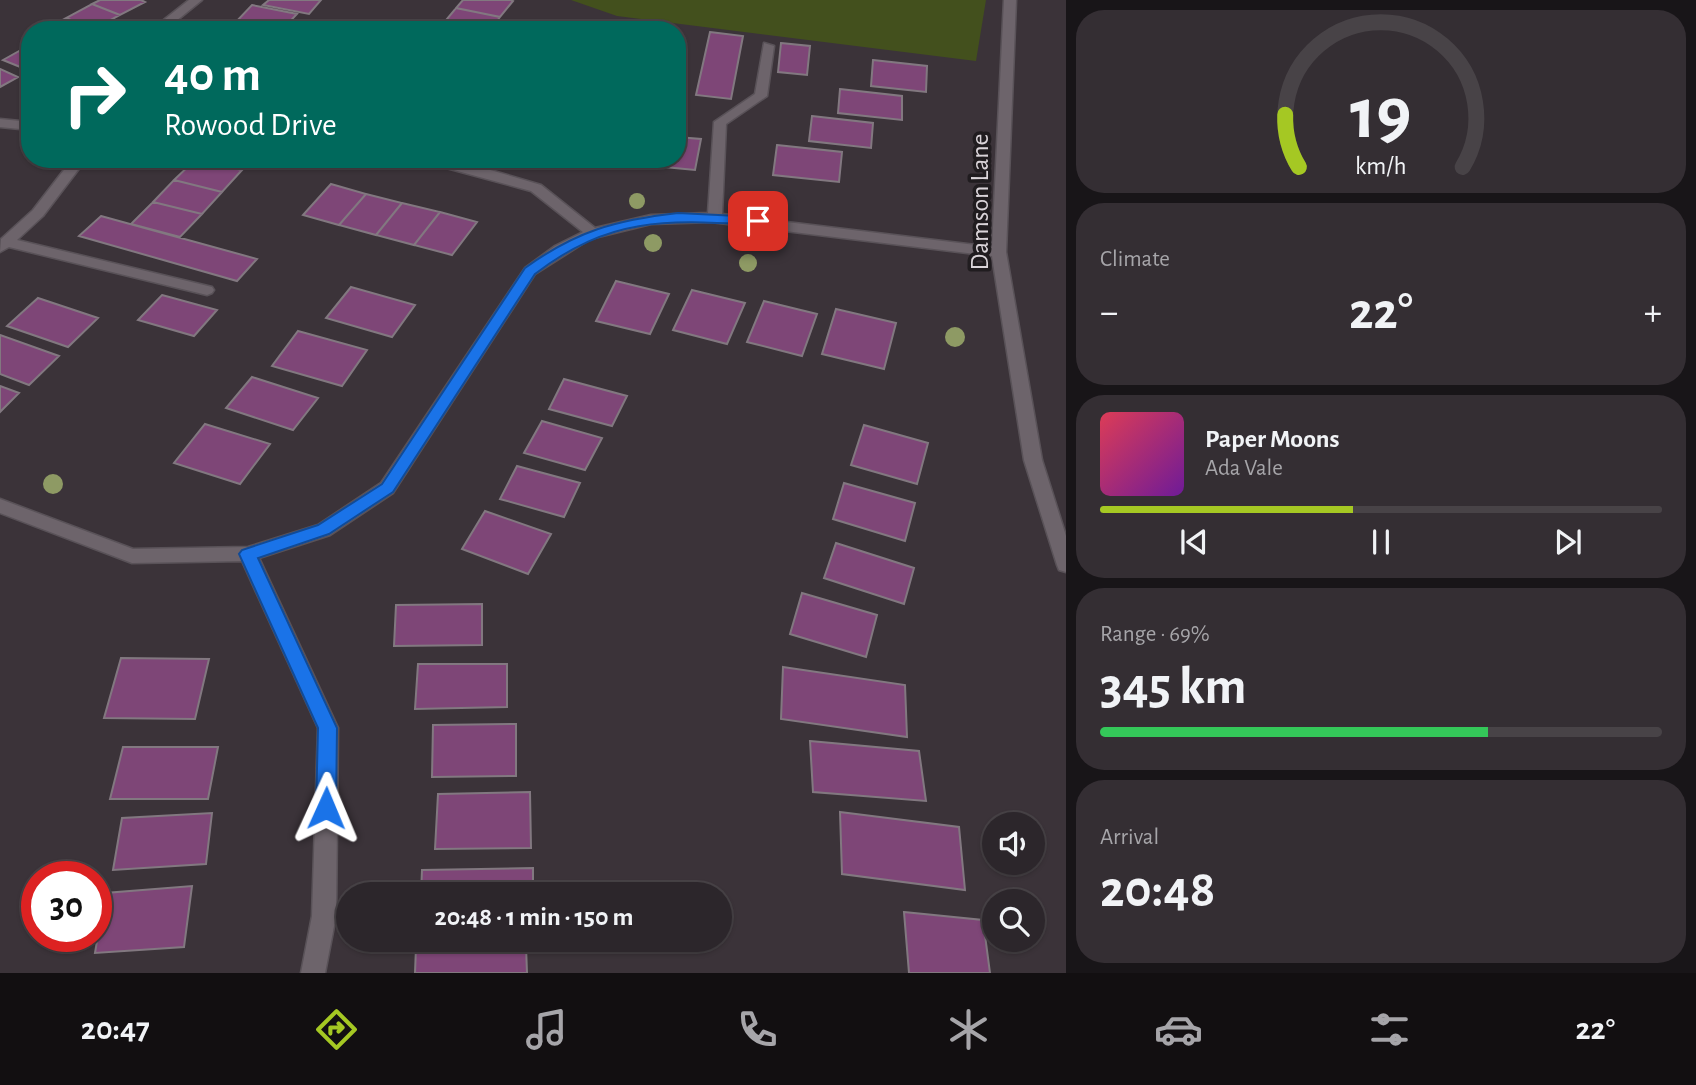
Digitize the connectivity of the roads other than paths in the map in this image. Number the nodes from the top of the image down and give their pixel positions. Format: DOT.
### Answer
graph roads {
  1 [pos="196,0"];
  2 [pos="1010,0"];
  3 [pos="169,21"];
  4 [pos="768,46"];
  5 [pos="0,123"];
  6 [pos="21,125"];
  7 [pos="72,168"];
  8 [pos="462,168"];
  9 [pos="715,218"];
  10 [pos="593,233"];
  11 [pos="3,245"];
  12 [pos="999,252"];
  13 [pos="207,290"];
  14 [pos="0,506"];
  15 [pos="248,554"];
  16 [pos="1066,565"];
  17 [pos="313,973"];
  1 -- 3 [label="street"];
  2 -- 12 [label="street, Damson Lane"];
  4 -- 9 [label="street"];
  5 -- 6 [label="street"];
  7 -- 11 [label="street"];
  8 -- 10 [label="street"];
  9 -- 10 [label="street"];
  9 -- 12 [label="street"];
  10 -- 15 [label="street"];
  11 -- 13 [label="street"];
  12 -- 16 [label="street, Damson Lane"];
  14 -- 15 [label="street"];
  15 -- 17 [label="street"];
}
